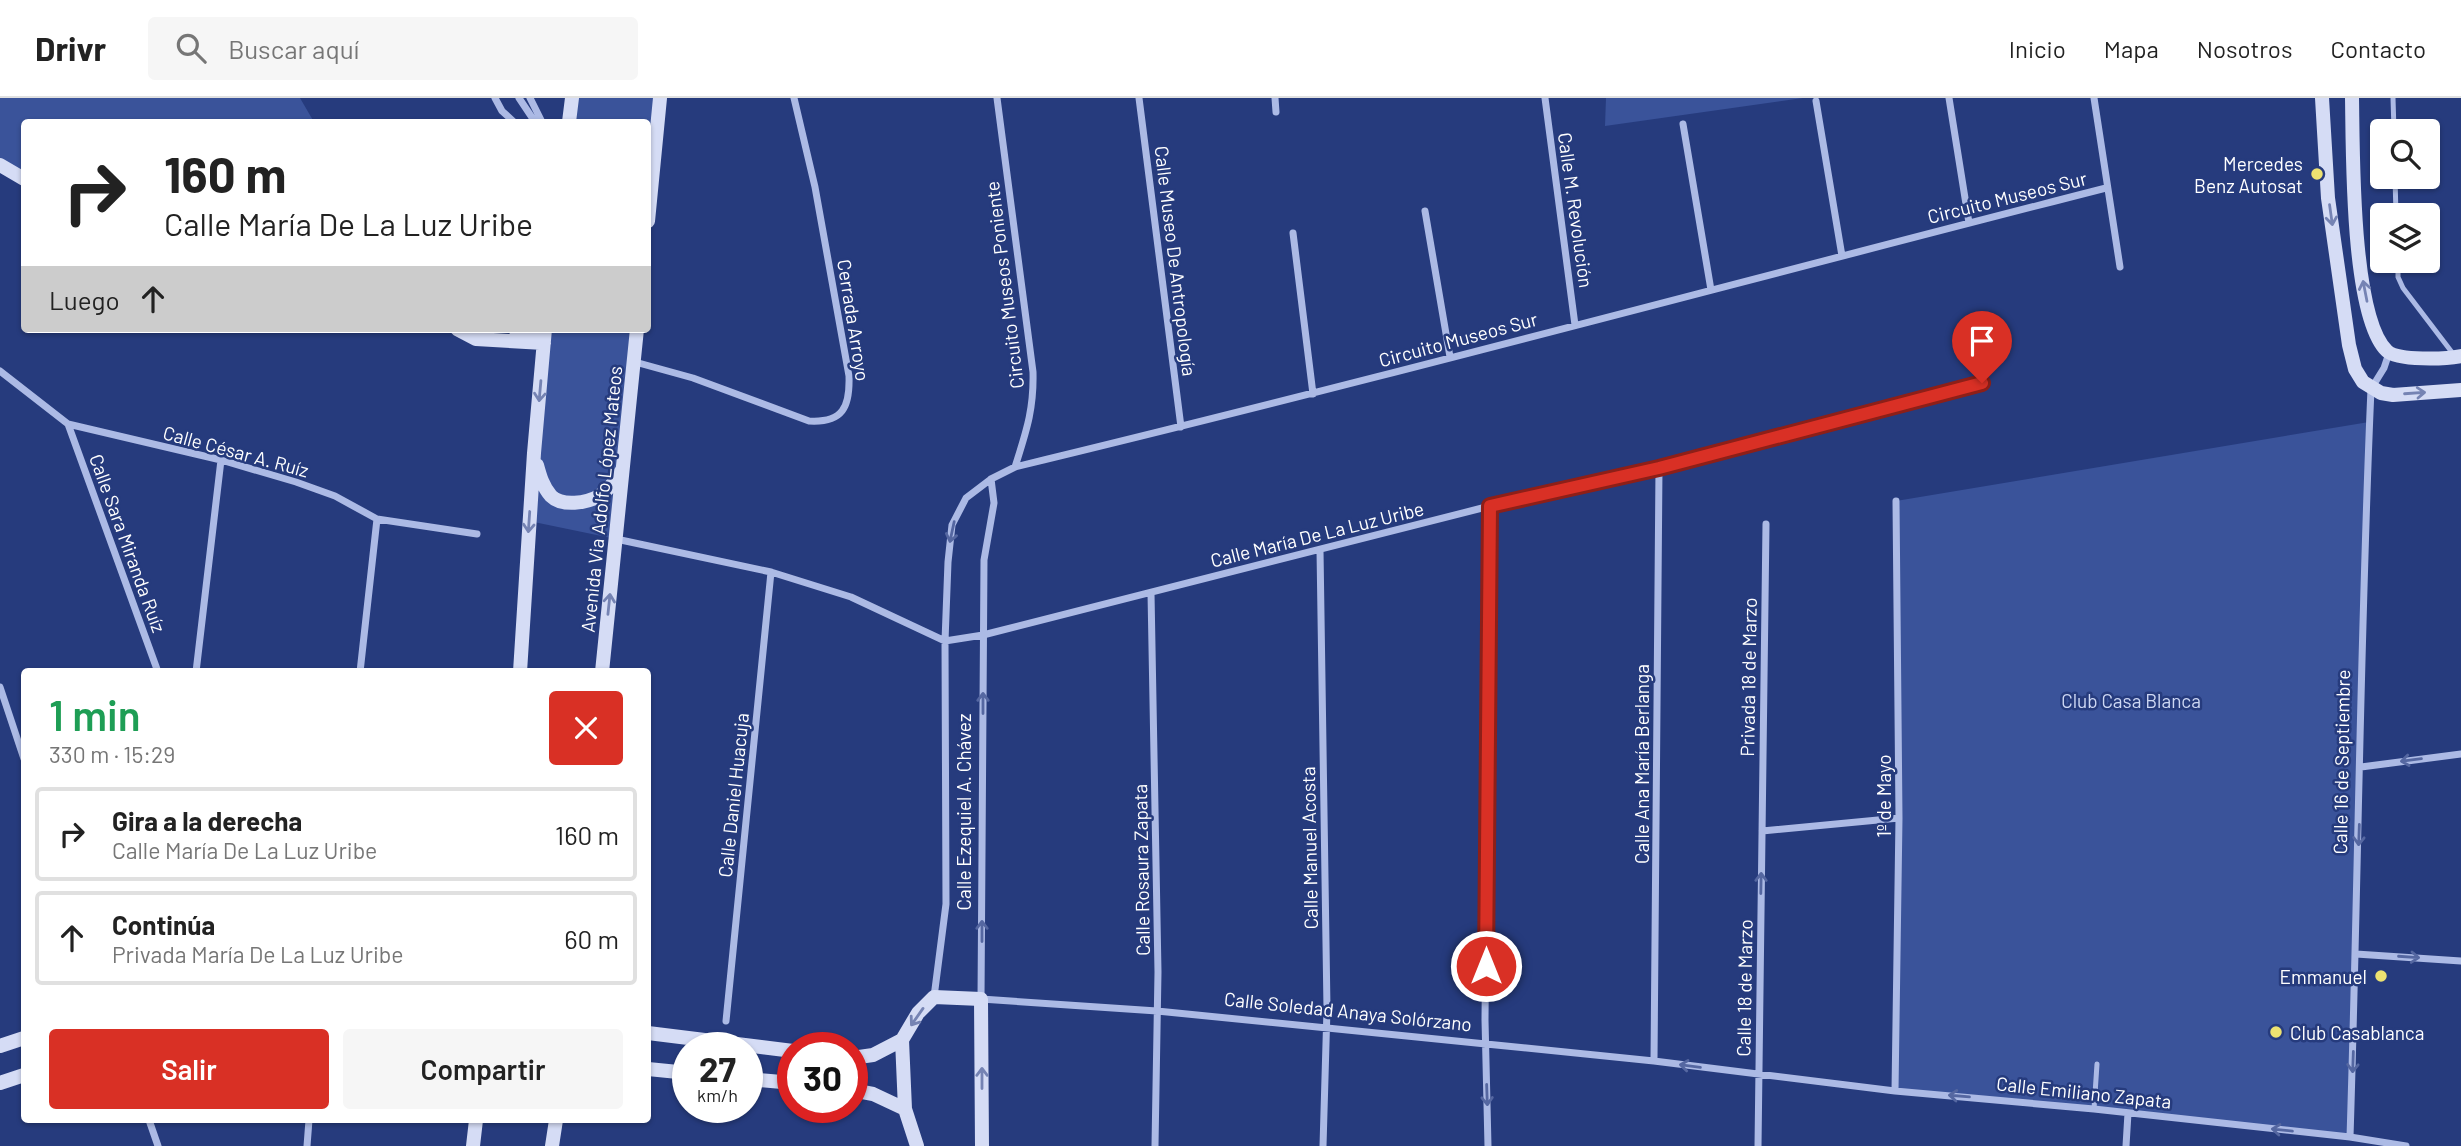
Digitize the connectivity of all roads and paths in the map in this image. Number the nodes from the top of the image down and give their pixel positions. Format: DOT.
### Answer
graph roads {
  1 [pos="495,98"];
  2 [pos="519,98"];
  3 [pos="530,98"];
  4 [pos="572,98"];
  5 [pos="660,98"];
  6 [pos="794,98"];
  7 [pos="997,98"];
  8 [pos="1139,98"];
  9 [pos="1275,98"];
  10 [pos="1545,98"];
  11 [pos="1949,98"];
  12 [pos="2094,98"];
  13 [pos="2322,98"];
  14 [pos="2352,98"];
  15 [pos="2392,98"];
  16 [pos="1816,101"];
  17 [pos="1276,112"];
  18 [pos="511,119"];
  19 [pos="533,119"];
  20 [pos="540,119"];
  21 [pos="569,119"];
  22 [pos="2393,119"];
  23 [pos="1683,124"];
  24 [pos="0,165"];
  25 [pos="21,177"];
  26 [pos="2106,188"];
  27 [pos="651,190"];
  28 [pos="1426,211"];
  29 [pos="1969,223"];
  30 [pos="1293,233"];
  31 [pos="1842,256"];
  32 [pos="2120,267"];
  33 [pos="2398,273"];
  34 [pos="1711,290"];
  35 [pos="1575,325"];
  36 [pos="465,333"];
  37 [pos="637,333"];
  38 [pos="544,336"];
  39 [pos="2389,353"];
  40 [pos="1450,357"];
  41 [pos="2459,357"];
  42 [pos="635,362"];
  43 [pos="0,371"];
  44 [pos="1982,383"];
  45 [pos="2371,388"];
  46 [pos="2461,390"];
  47 [pos="1313,394"];
  48 [pos="68,424"];
  49 [pos="1181,427"];
  50 [pos="534,453"];
  51 [pos="221,460"];
  52 [pos="1015,467"];
  53 [pos="1659,468"];
  54 [pos="622,470"];
  55 [pos="991,479"];
  56 [pos="1896,501"];
  57 [pos="1490,506"];
  58 [pos="377,519"];
  59 [pos="1766,524"];
  60 [pos="477,534"];
  61 [pos="616,539"];
  62 [pos="1320,550"];
  63 [pos="771,572"];
  64 [pos="1152,593"];
  65 [pos="983,635"];
  66 [pos="945,641"];
  67 [pos="157,668"];
  68 [pos="196,668"];
  69 [pos="360,668"];
  70 [pos="520,668"];
  71 [pos="603,668"];
  72 [pos="0,687"];
  73 [pos="21,750"];
  74 [pos="2461,754"];
  75 [pos="2361,767"];
  76 [pos="1899,818"];
  77 [pos="1762,831"];
  78 [pos="2356,954"];
  79 [pos="2461,961"];
  80 [pos="934,997"];
  81 [pos="981,999"];
  82 [pos="1157,1011"];
  83 [pos="726,1021"];
  84 [pos="1327,1028"];
  85 [pos="651,1033"];
  86 [pos="21,1039"];
  87 [pos="902,1040"];
  88 [pos="1486,1044"];
  89 [pos="0,1046"];
  90 [pos="777,1049"];
  91 [pos="868,1056"];
  92 [pos="1654,1061"];
  93 [pos="2097,1064"];
  94 [pos="651,1069"];
  95 [pos="672,1071"];
  96 [pos="1758,1074"];
  97 [pos="21,1075"];
  98 [pos="0,1083"];
  99 [pos="1895,1091"];
  100 [pos="868,1093"];
  101 [pos="905,1109"];
  102 [pos="2094,1109"];
  103 [pos="2129,1113"];
  104 [pos="150,1123"];
  105 [pos="309,1123"];
  106 [pos="476,1123"];
  107 [pos="556,1123"];
  108 [pos="2350,1137"];
  109 [pos="158,1146"];
  110 [pos="307,1146"];
  111 [pos="473,1146"];
  112 [pos="552,1146"];
  113 [pos="917,1146"];
  114 [pos="982,1146"];
  115 [pos="1155,1146"];
  116 [pos="1323,1146"];
  117 [pos="1488,1146"];
  118 [pos="1758,1146"];
  119 [pos="2126,1146"];
  120 [pos="2406,1146"];
  1 -- 18 [label="street"];
  2 -- 19 [label="street"];
  3 -- 20 [label="street"];
  4 -- 21 [label="street"];
  5 -- 27 [label="street"];
  6 -- 42 [label="street, Cerrada Arroyo"];
  7 -- 52 [label="street, Circuito Museos Poniente"];
  8 -- 49 [label="street, Calle Museo De Antropología"];
  9 -- 17 [label="street"];
  10 -- 35 [label="street, Calle M. Revolución"];
  11 -- 29 [label="street"];
  12 -- 26 [label="street"];
  13 -- 45 [label="street, one-way"];
  39 -- 14 [label="street, one-way"];
  15 -- 22 [label="lane"];
  16 -- 31 [label="street"];
  23 -- 34 [label="street"];
  24 -- 25 [label="street"];
  26 -- 29 [label="street, Circuito Museos Sur"];
  26 -- 32 [label="street"];
  28 -- 40 [label="street"];
  29 -- 31 [label="street, Circuito Museos Sur"];
  30 -- 47 [label="street"];
  31 -- 34 [label="street, Circuito Museos Sur"];
  33 -- 41 [label="lane"];
  34 -- 35 [label="street, Circuito Museos Sur"];
  35 -- 40 [label="street, Circuito Museos Sur"];
  36 -- 38 [label="street"];
  37 -- 42 [label="street, Avenida Via Adolfo López Mateos"];
  38 -- 50 [label="street, one-way"];
  39 -- 41 [label="street"];
  39 -- 45 [label="street, Calle 16 de Septiembre"];
  40 -- 47 [label="street, Circuito Museos Sur"];
  42 -- 54 [label="street, Avenida Via Adolfo López Mateos"];
  43 -- 48 [label="street, Calle César A. Ruíz"];
  44 -- 53 [label="street, Calle María De La Luz Uribe"];
  45 -- 46 [label="street, one-way"];
  45 -- 75 [label="street, Calle 16 de Septiembre"];
  47 -- 49 [label="street, Circuito Museos Sur"];
  48 -- 51 [label="street, Calle César A. Ruíz"];
  48 -- 67 [label="street, Calle Sara Miranda Ruíz"];
  49 -- 52 [label="street, Circuito Museos Sur"];
  50 -- 54 [label="street"];
  50 -- 70 [label="street, one-way"];
  51 -- 58 [label="street, Calle César A. Ruíz"];
  51 -- 68 [label="street"];
  52 -- 55 [label="street, Circuito Museos Sur"];
  53 -- 57 [label="street, Calle María De La Luz Uribe"];
  53 -- 92 [label="street, Calle Ana María Berlanga"];
  54 -- 61 [label="street, Avenida Via Adolfo López Mateos"];
  55 -- 65 [label="street, Calle Ezequiel A. Chávez"];
  55 -- 66 [label="street, Circuito Museos Sur, one-way"];
  56 -- 76 [label="street, 1º de Mayo"];
  57 -- 62 [label="street, Calle María De La Luz Uribe"];
  57 -- 88 [label="street"];
  58 -- 60 [label="street, Calle César A. Ruíz"];
  58 -- 69 [label="street"];
  59 -- 77 [label="street, Privada 18 de Marzo"];
  61 -- 63 [label="street"];
  71 -- 61 [label="street, Avenida Via Adolfo López Mateos, one-way"];
  62 -- 64 [label="street, Calle María De La Luz Uribe"];
  62 -- 84 [label="street, Calle Manuel Acosta"];
  63 -- 66 [label="street"];
  63 -- 83 [label="street, Calle Daniel Huacuja"];
  64 -- 65 [label="street, Calle María De La Luz Uribe"];
  64 -- 82 [label="street, Calle Rosaura Zapata"];
  65 -- 66 [label="street"];
  81 -- 65 [label="street, Calle Ezequiel A. Chávez, one-way"];
  66 -- 80 [label="street, Calle Ezequiel A. Chávez"];
  72 -- 73 [label="street"];
  74 -- 75 [label="street, one-way"];
  75 -- 78 [label="street, Calle 16 de Septiembre, one-way"];
  76 -- 77 [label="street"];
  76 -- 99 [label="street, 1º de Mayo"];
  96 -- 77 [label="street, Calle 18 de Marzo, one-way"];
  78 -- 79 [label="street, one-way"];
  78 -- 108 [label="street, Calle 16 de Septiembre, one-way"];
  80 -- 81 [label="street, Calle Soledad Anaya Solórzano"];
  80 -- 87 [label="street, one-way"];
  81 -- 82 [label="street, Calle Soledad Anaya Solórzano"];
  114 -- 81 [label="street, Calle Ezequiel A. Chávez, one-way"];
  82 -- 84 [label="street, Calle Soledad Anaya Solórzano"];
  82 -- 115 [label="street, Calle Rosaura Zapata"];
  84 -- 88 [label="street, Calle Soledad Anaya Solórzano"];
  84 -- 116 [label="street, Calle Manuel Acosta"];
  85 -- 90 [label="street"];
  86 -- 89 [label="street"];
  87 -- 91 [label="street"];
  87 -- 101 [label="street"];
  88 -- 92 [label="street, Calle Soledad Anaya Solórzano"];
  88 -- 117 [label="street, one-way"];
  96 -- 92 [label="street, Calle Soledad Anaya Solórzano, one-way"];
  93 -- 102 [label="lane"];
  94 -- 95 [label="street"];
  96 -- 99 [label="street, Calle Emiliano Zapata"];
  96 -- 118 [label="street, Calle 18 de Marzo"];
  97 -- 98 [label="street"];
  102 -- 99 [label="street, Calle Emiliano Zapata, one-way"];
  100 -- 101 [label="street"];
  101 -- 113 [label="street"];
  102 -- 103 [label="street, Calle Emiliano Zapata"];
  108 -- 103 [label="street, Calle Emiliano Zapata, one-way"];
  103 -- 119 [label="street"];
  104 -- 109 [label="street"];
  105 -- 110 [label="street"];
  106 -- 111 [label="street"];
  107 -- 112 [label="street"];
  108 -- 120 [label="street, Calle Emiliano Zapata"];
}
